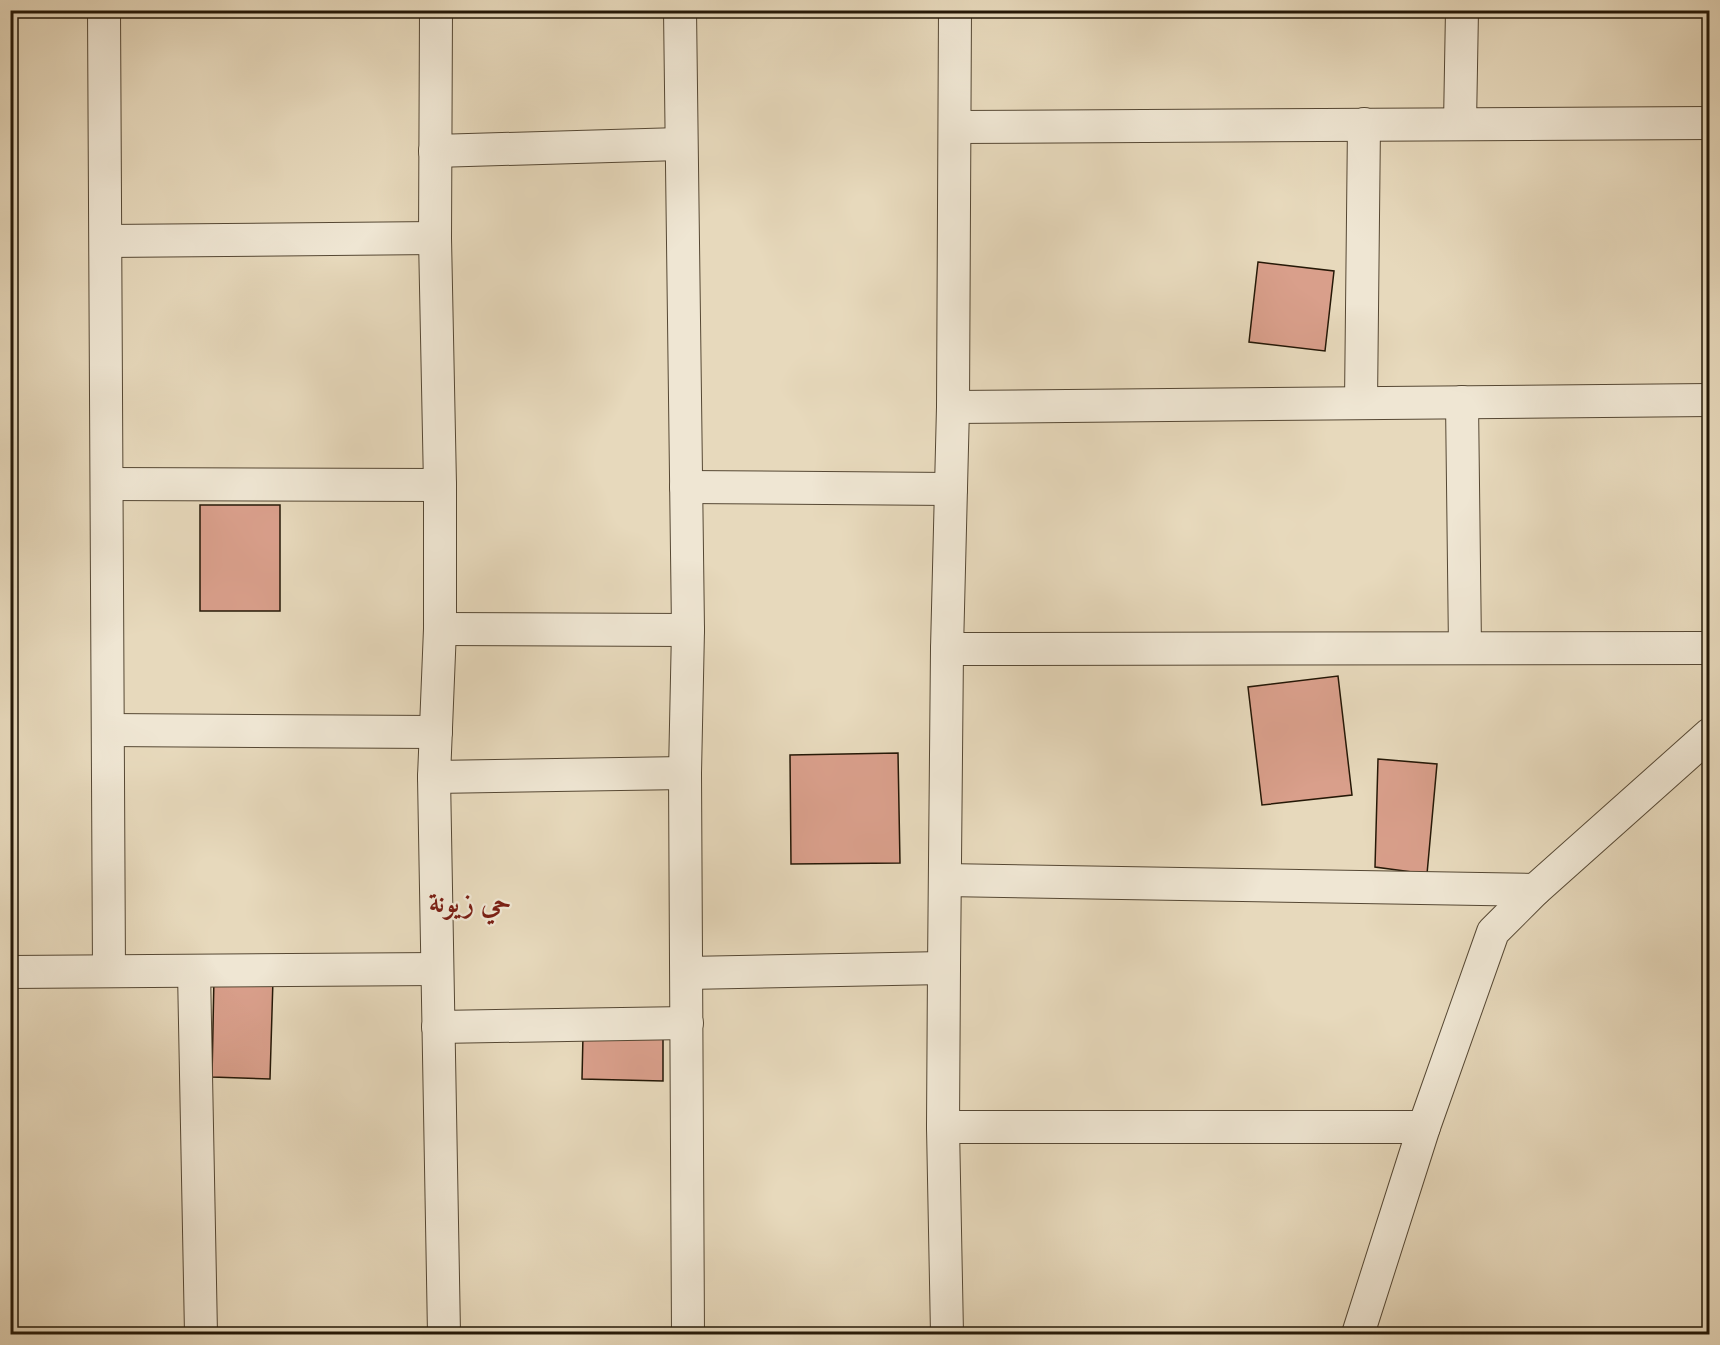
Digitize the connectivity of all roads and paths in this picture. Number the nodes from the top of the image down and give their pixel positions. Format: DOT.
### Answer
graph roads {
  1 [pos="104,10"];
  2 [pos="436,10"];
  3 [pos="680,10"];
  4 [pos="955,10"];
  5 [pos="1462,10"];
  6 [pos="1710,123"];
  7 [pos="1365,124"];
  8 [pos="1460,124"];
  9 [pos="956,127"];
  10 [pos="680,144"];
  11 [pos="435,151"];
  12 [pos="435,238"];
  13 [pos="105,241"];
  14 [pos="1710,400"];
  15 [pos="1462,402"];
  16 [pos="1361,404"];
  17 [pos="953,406"];
  18 [pos="107,484"];
  19 [pos="440,485"];
  20 [pos="686,487"];
  21 [pos="951,489"];
  22 [pos="440,629"];
  23 [pos="688,630"];
  24 [pos="1465,648"];
  25 [pos="1710,648"];
  26 [pos="947,649"];
  27 [pos="108,730"];
  28 [pos="436,732"];
  29 [pos="1710,735"];
  30 [pos="685,773"];
  31 [pos="434,777"];
  32 [pos="945,880"];
  33 [pos="1535,890"];
  34 [pos="944,968"];
  35 [pos="436,969"];
  36 [pos="109,971"];
  37 [pos="194,971"];
  38 [pos="10,972"];
  39 [pos="687,973"];
  40 [pos="687,1023"];
  41 [pos="438,1027"];
  42 [pos="943,1127"];
  43 [pos="1424,1127"];
  44 [pos="201,1335"];
  45 [pos="444,1335"];
  46 [pos="688,1335"];
  47 [pos="946,1335"];
  48 [pos="1359,1335"];
  1 -- 13 [label="street"];
  2 -- 11 [label="street"];
  3 -- 10 [label="street"];
  4 -- 9 [label="street"];
  5 -- 8 [label="street"];
  6 -- 8 [label="street"];
  7 -- 8 [label="street"];
  7 -- 9 [label="street"];
  7 -- 16 [label="street"];
  9 -- 17 [label="street"];
  10 -- 11 [label="street"];
  10 -- 20 [label="street"];
  11 -- 12 [label="street"];
  12 -- 13 [label="street"];
  12 -- 19 [label="street"];
  13 -- 18 [label="street"];
  14 -- 15 [label="street"];
  15 -- 16 [label="street"];
  15 -- 24 [label="street"];
  16 -- 17 [label="street"];
  17 -- 21 [label="street"];
  18 -- 19 [label="street"];
  18 -- 27 [label="street"];
  19 -- 22 [label="street"];
  20 -- 21 [label="street"];
  20 -- 23 [label="street"];
  21 -- 26 [label="street"];
  22 -- 23 [label="street"];
  22 -- 28 [label="street"];
  23 -- 30 [label="street"];
  24 -- 25 [label="street"];
  24 -- 26 [label="street"];
  26 -- 32 [label="street"];
  27 -- 28 [label="street"];
  27 -- 36 [label="street"];
  28 -- 31 [label="street"];
  29 -- 33 [label="street"];
  30 -- 31 [label="street"];
  30 -- 39 [label="street"];
  31 -- 35 [label="street"];
  32 -- 33 [label="street"];
  32 -- 34 [label="street"];
  33 -- 43 [label="street"];
  34 -- 39 [label="street"];
  34 -- 42 [label="street"];
  35 -- 37 [label="street"];
  35 -- 41 [label="street"];
  36 -- 37 [label="street"];
  36 -- 38 [label="street"];
  37 -- 44 [label="street"];
  39 -- 40 [label="street"];
  40 -- 41 [label="street"];
  40 -- 46 [label="street"];
  41 -- 45 [label="street"];
  42 -- 43 [label="street"];
  42 -- 47 [label="street"];
  43 -- 48 [label="street"];
}
